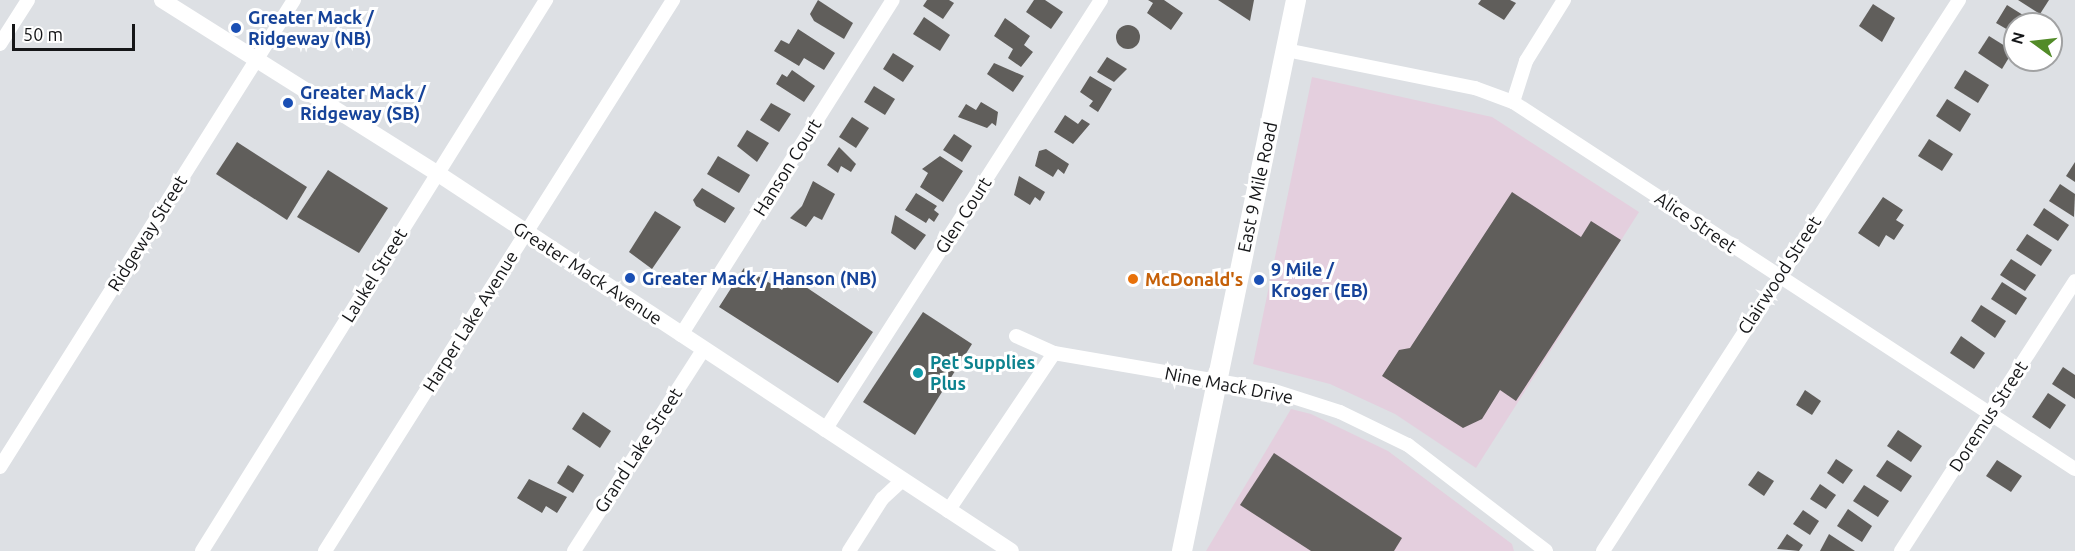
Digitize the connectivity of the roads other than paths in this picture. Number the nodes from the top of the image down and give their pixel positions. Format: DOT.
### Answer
graph roads {
  1 [pos="28,0"];
  2 [pos="162,0"];
  3 [pos="294,0"];
  4 [pos="546,0"];
  5 [pos="673,0"];
  6 [pos="893,0"];
  7 [pos="1101,0"];
  8 [pos="1296,0"];
  9 [pos="1564,0"];
  10 [pos="1959,0"];
  11 [pos="0,44"];
  12 [pos="1286,50"];
  13 [pos="256,60"];
  14 [pos="1513,102"];
  15 [pos="437,173"];
  16 [pos="526,233"];
  17 [pos="1778,276"];
  18 [pos="2075,281"];
  19 [pos="681,334"];
  20 [pos="1016,336"];
  21 [pos="703,350"];
  22 [pos="1054,353"];
  23 [pos="1218,381"];
  24 [pos="1988,414"];
  25 [pos="825,430"];
  26 [pos="0,467"];
  27 [pos="2075,469"];
  28 [pos="901,481"];
  29 [pos="948,511"];
  30 [pos="1537,548"];
  31 [pos="202,551"];
  32 [pos="325,551"];
  33 [pos="574,551"];
  34 [pos="849,551"];
  35 [pos="1011,551"];
  36 [pos="1182,551"];
  37 [pos="1603,551"];
  38 [pos="1901,551"];
  1 -- 11 [label="street"];
  2 -- 13 [label="street, Greater Mack Avenue"];
  3 -- 13 [label="street, Ridgeway Street"];
  4 -- 15 [label="street, Laukel Street"];
  5 -- 16 [label="street, Harper Lake Avenue"];
  6 -- 19 [label="street, Hanson Court"];
  7 -- 25 [label="street, Glen Court"];
  8 -- 12 [label="main road, East 9 Mile Road"];
  9 -- 14 [label="street"];
  10 -- 17 [label="street, Clairwood Street"];
  12 -- 14 [label="street, Alice Street"];
  12 -- 23 [label="main road, East 9 Mile Road"];
  13 -- 15 [label="street, Greater Mack Avenue"];
  13 -- 26 [label="street, Ridgeway Street"];
  14 -- 17 [label="street, Alice Street"];
  15 -- 16 [label="street, Greater Mack Avenue"];
  15 -- 31 [label="street, Laukel Street"];
  16 -- 19 [label="street, Greater Mack Avenue"];
  16 -- 32 [label="street, Harper Lake Avenue"];
  17 -- 24 [label="street, Alice Street"];
  17 -- 37 [label="street, Clairwood Street"];
  18 -- 24 [label="street, Doremus Street"];
  19 -- 21 [label="street, Greater Mack Avenue"];
  20 -- 22 [label="street, Nine Mack Drive"];
  21 -- 25 [label="street, Greater Mack Avenue"];
  21 -- 33 [label="street, Grand Lake Street"];
  22 -- 23 [label="street, Nine Mack Drive"];
  22 -- 29 [label="street"];
  23 -- 30 [label="street, Nine Mack Drive"];
  23 -- 36 [label="main road, East 9 Mile Road"];
  24 -- 27 [label="street, Alice Street"];
  24 -- 38 [label="street, Doremus Street"];
  25 -- 28 [label="street, Greater Mack Avenue"];
  28 -- 29 [label="street, Greater Mack Avenue"];
  28 -- 34 [label="street"];
  29 -- 35 [label="street, Greater Mack Avenue"];
}
